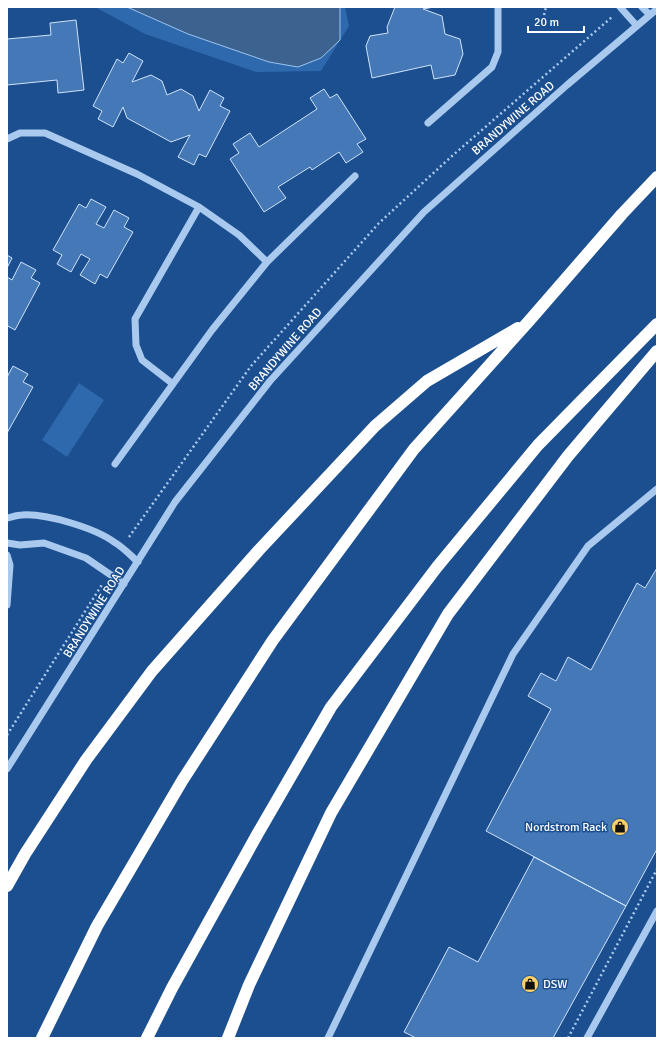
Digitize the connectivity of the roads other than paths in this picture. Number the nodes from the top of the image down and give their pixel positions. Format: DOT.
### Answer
graph roads {
  1 [pos="498,7"];
  2 [pos="620,7"];
  3 [pos="642,7"];
  4 [pos="657,9"];
  5 [pos="650,16"];
  6 [pos="637,26"];
  7 [pos="428,123"];
  8 [pos="7,139"];
  9 [pos="355,176"];
  10 [pos="657,177"];
  11 [pos="199,207"];
  12 [pos="267,262"];
  13 [pos="529,322"];
  14 [pos="657,324"];
  15 [pos="657,351"];
  16 [pos="173,384"];
  17 [pos="115,464"];
  18 [pos="657,489"];
  19 [pos="7,518"];
  20 [pos="7,543"];
  21 [pos="7,555"];
  22 [pos="138,562"];
  23 [pos="124,584"];
  24 [pos="7,605"];
  25 [pos="7,770"];
  26 [pos="7,886"];
  27 [pos="657,911"];
  28 [pos="42,1038"];
  29 [pos="147,1038"];
  30 [pos="228,1038"];
  31 [pos="328,1038"];
  32 [pos="587,1038"];
  1 -- 7 [label="street"];
  2 -- 6 [label="street"];
  3 -- 5 [label="street"];
  4 -- 5 [label="street, BRANDYWINE ROAD"];
  5 -- 6 [label="street, BRANDYWINE ROAD"];
  6 -- 22 [label="street, BRANDYWINE ROAD"];
  8 -- 11 [label="street"];
  9 -- 12 [label="street"];
  10 -- 13 [label="highway"];
  11 -- 12 [label="street"];
  11 -- 16 [label="street"];
  12 -- 16 [label="street"];
  13 -- 26 [label="highway"];
  13 -- 28 [label="highway"];
  14 -- 29 [label="highway"];
  15 -- 30 [label="highway"];
  16 -- 17 [label="street"];
  18 -- 31 [label="street"];
  19 -- 22 [label="street"];
  20 -- 23 [label="street"];
  21 -- 24 [label="street"];
  22 -- 23 [label="street, BRANDYWINE ROAD"];
  23 -- 25 [label="street, BRANDYWINE ROAD"];
  27 -- 32 [label="street"];
}
